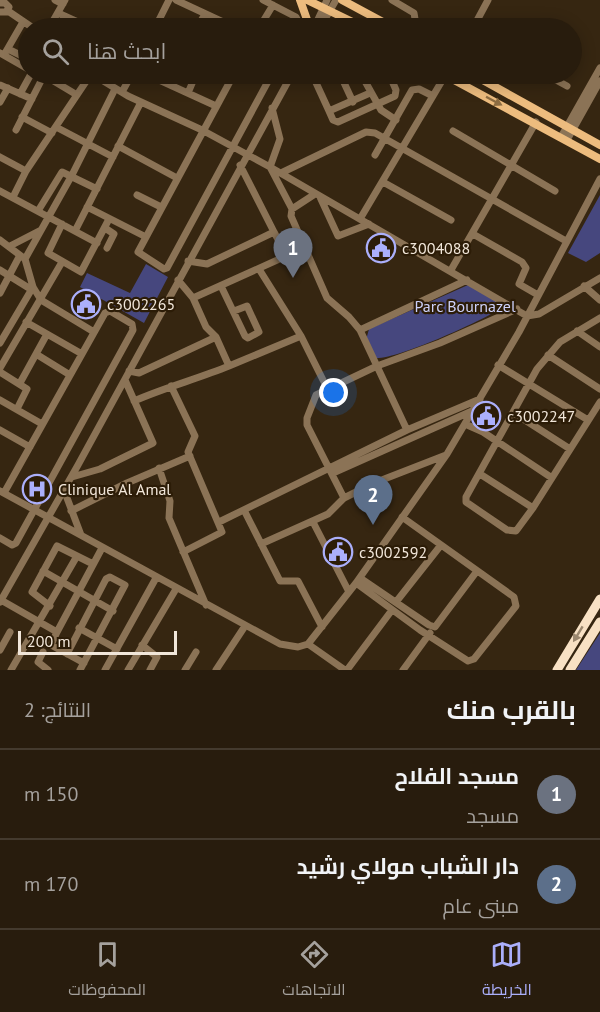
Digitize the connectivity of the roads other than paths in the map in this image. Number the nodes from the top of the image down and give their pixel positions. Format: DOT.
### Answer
graph roads {
  1 [pos="55,0"];
  2 [pos="169,0"];
  3 [pos="176,0"];
  4 [pos="263,0"];
  5 [pos="300,0"];
  6 [pos="307,0"];
  7 [pos="336,0"];
  8 [pos="342,0"];
  9 [pos="392,0"];
  10 [pos="488,0"];
  11 [pos="64,2"];
  12 [pos="273,5"];
  13 [pos="5,6"];
  14 [pos="327,6"];
  15 [pos="58,13"];
  16 [pos="205,15"];
  17 [pos="18,18"];
  18 [pos="55,18"];
  19 [pos="69,18"];
  20 [pos="160,18"];
  21 [pos="203,18"];
  22 [pos="212,18"];
  23 [pos="265,18"];
  24 [pos="297,18"];
  25 [pos="308,18"];
  26 [pos="346,18"];
  27 [pos="375,18"];
  28 [pos="415,18"];
  29 [pos="478,18"];
  30 [pos="18,30"];
  31 [pos="4,52"];
  32 [pos="18,62"];
  33 [pos="600,68"];
  34 [pos="600,81"];
  35 [pos="25,84"];
  36 [pos="39,84"];
  37 [pos="59,84"];
  38 [pos="87,84"];
  39 [pos="109,84"];
  40 [pos="123,84"];
  41 [pos="168,84"];
  42 [pos="192,84"];
  43 [pos="228,84"];
  44 [pos="267,84"];
  45 [pos="286,84"];
  46 [pos="317,84"];
  47 [pos="345,84"];
  48 [pos="366,84"];
  49 [pos="393,84"];
  50 [pos="440,84"];
  51 [pos="464,84"];
  52 [pos="490,84"];
  53 [pos="563,84"];
  54 [pos="0,85"];
  55 [pos="567,86"];
  56 [pos="8,88"];
  57 [pos="118,90"];
  58 [pos="595,90"];
  59 [pos="20,93"];
  60 [pos="188,93"];
  61 [pos="370,93"];
  62 [pos="77,95"];
  63 [pos="433,96"];
  64 [pos="32,99"];
  65 [pos="0,102"];
  66 [pos="141,102"];
  67 [pos="353,102"];
  68 [pos="376,104"];
  69 [pos="216,106"];
  70 [pos="272,108"];
  71 [pos="329,111"];
  72 [pos="22,117"];
  73 [pos="396,120"];
  74 [pos="536,122"];
  75 [pos="570,128"];
  76 [pos="16,130"];
  77 [pos="54,130"];
  78 [pos="202,130"];
  79 [pos="453,131"];
  80 [pos="564,138"];
  81 [pos="386,139"];
  82 [pos="88,144"];
  83 [pos="118,146"];
  84 [pos="600,146"];
  85 [pos="232,147"];
  86 [pos="402,148"];
  87 [pos="246,154"];
  88 [pos="375,155"];
  89 [pos="0,157"];
  90 [pos="113,157"];
  91 [pos="600,159"];
  92 [pos="240,165"];
  93 [pos="512,165"];
  94 [pos="270,166"];
  95 [pos="26,171"];
  96 [pos="281,173"];
  97 [pos="72,175"];
  98 [pos="177,178"];
  99 [pos="600,180"];
  100 [pos="383,182"];
  101 [pos="97,189"];
  102 [pos="0,191"];
  103 [pos="555,191"];
  104 [pos="137,195"];
  105 [pos="318,195"];
  106 [pos="13,197"];
  107 [pos="493,200"];
  108 [pos="87,207"];
  109 [pos="161,207"];
  110 [pos="292,209"];
  111 [pos="38,211"];
  112 [pos="48,216"];
  113 [pos="109,219"];
  114 [pos="360,219"];
  115 [pos="451,220"];
  116 [pos="62,224"];
  117 [pos="369,224"];
  118 [pos="105,228"];
  119 [pos="40,230"];
  120 [pos="75,231"];
  121 [pos="274,232"];
  122 [pos="473,234"];
  123 [pos="146,237"];
  124 [pos="0,240"];
  125 [pos="566,241"];
  126 [pos="97,243"];
  127 [pos="10,246"];
  128 [pos="107,248"];
  129 [pos="304,248"];
  130 [pos="287,256"];
  131 [pos="23,257"];
  132 [pos="188,261"];
  133 [pos="62,262"];
  134 [pos="259,268"];
  135 [pos="0,270"];
  136 [pos="451,270"];
  137 [pos="10,276"];
  138 [pos="600,278"];
  139 [pos="178,280"];
  140 [pos="468,280"];
  141 [pos="221,286"];
  142 [pos="584,286"];
  143 [pos="32,288"];
  144 [pos="0,293"];
  145 [pos="538,296"];
  146 [pos="193,298"];
  147 [pos="41,300"];
  148 [pos="600,300"];
  149 [pos="517,309"];
  150 [pos="234,311"];
  151 [pos="527,316"];
  152 [pos="600,318"];
  153 [pos="26,322"];
  154 [pos="360,330"];
  155 [pos="577,331"];
  156 [pos="94,332"];
  157 [pos="47,334"];
  158 [pos="301,336"];
  159 [pos="216,337"];
  160 [pos="0,343"];
  161 [pos="600,347"];
  162 [pos="36,354"];
  163 [pos="82,354"];
  164 [pos="548,355"];
  165 [pos="498,365"];
  166 [pos="229,366"];
  167 [pos="377,366"];
  168 [pos="0,370"];
  169 [pos="129,371"];
  170 [pos="70,375"];
  171 [pos="125,380"];
  172 [pos="20,383"];
  173 [pos="530,384"];
  174 [pos="171,386"];
  175 [pos="327,388"];
  176 [pos="600,389"];
  177 [pos="480,399"];
  178 [pos="0,400"];
  179 [pos="134,401"];
  180 [pos="600,402"];
  181 [pos="17,409"];
  182 [pos="472,411"];
  183 [pos="514,412"];
  184 [pos="588,420"];
  185 [pos="42,424"];
  186 [pos="465,424"];
  187 [pos="0,430"];
  188 [pos="407,430"];
  189 [pos="498,443"];
  190 [pos="30,447"];
  191 [pos="570,449"];
  192 [pos="447,454"];
  193 [pos="190,456"];
  194 [pos="159,468"];
  195 [pos="331,470"];
  196 [pos="480,474"];
  197 [pos="72,477"];
  198 [pos="552,478"];
  199 [pos="64,490"];
  200 [pos="2,492"];
  201 [pos="344,498"];
  202 [pos="533,508"];
  203 [pos="35,510"];
  204 [pos="244,510"];
  205 [pos="71,511"];
  206 [pos="47,517"];
  207 [pos="402,517"];
  208 [pos="219,522"];
  209 [pos="313,522"];
  210 [pos="81,535"];
  211 [pos="0,538"];
  212 [pos="261,544"];
  213 [pos="441,545"];
  214 [pos="102,548"];
  215 [pos="183,552"];
  216 [pos="77,556"];
  217 [pos="93,564"];
  218 [pos="43,571"];
  219 [pos="477,571"];
  220 [pos="156,578"];
  221 [pos="358,581"];
  222 [pos="63,582"];
  223 [pos="176,589"];
  224 [pos="78,592"];
  225 [pos="349,592"];
  226 [pos="600,599"];
  227 [pos="95,600"];
  228 [pos="1,601"];
  229 [pos="396,602"];
  230 [pos="206,605"];
  231 [pos="50,606"];
  232 [pos="393,610"];
  233 [pos="113,611"];
  234 [pos="40,622"];
  235 [pos="600,622"];
  236 [pos="244,626"];
  237 [pos="322,627"];
  238 [pos="435,627"];
  239 [pos="79,628"];
  240 [pos="10,632"];
  241 [pos="57,632"];
  242 [pos="429,635"];
  243 [pos="98,639"];
  244 [pos="308,644"];
  245 [pos="142,645"];
  246 [pos="117,649"];
  247 [pos="0,650"];
  248 [pos="43,652"];
  249 [pos="196,652"];
  250 [pos="67,654"];
  251 [pos="82,667"];
  252 [pos="11,670"];
  253 [pos="48,670"];
  254 [pos="105,670"];
  255 [pos="128,670"];
  256 [pos="150,670"];
  257 [pos="185,670"];
  258 [pos="216,670"];
  259 [pos="346,670"];
  260 [pos="403,670"];
  261 [pos="556,670"];
  262 [pos="570,670"];
  1 -- 11 [label="street"];
  2 -- 20 [label="street"];
  3 -- 16 [label="street"];
  4 -- 12 [label="street"];
  5 -- 25 [label="main road"];
  6 -- 14 [label="main road"];
  7 -- 14 [label="street"];
  8 -- 27 [label="main road"];
  9 -- 28 [label="street"];
  10 -- 29 [label="street"];
  11 -- 15 [label="street"];
  12 -- 23 [label="street"];
  12 -- 24 [label="street"];
  13 -- 17 [label="street"];
  14 -- 26 [label="main road"];
  15 -- 18 [label="street"];
  15 -- 19 [label="street"];
  16 -- 21 [label="street"];
  16 -- 22 [label="street"];
  30 -- 31 [label="street"];
  31 -- 32 [label="street"];
  33 -- 58 [label="street"];
  34 -- 58 [label="street"];
  35 -- 59 [label="street"];
  36 -- 64 [label="street"];
  37 -- 62 [label="street"];
  38 -- 62 [label="street"];
  39 -- 57 [label="street"];
  40 -- 57 [label="street"];
  41 -- 60 [label="street"];
  42 -- 60 [label="street"];
  43 -- 69 [label="street"];
  44 -- 85 [label="street"];
  45 -- 70 [label="street"];
  46 -- 71 [label="street"];
  47 -- 67 [label="street"];
  48 -- 61 [label="street"];
  49 -- 68 [label="street"];
  50 -- 63 [label="street"];
  51 -- 74 [label="main road, one-way"];
  52 -- 75 [label="main road"];
  53 -- 55 [label="street"];
  54 -- 56 [label="street"];
  56 -- 59 [label="street"];
  56 -- 65 [label="street"];
  57 -- 66 [label="street"];
  57 -- 82 [label="street"];
  58 -- 75 [label="street"];
  59 -- 64 [label="street"];
  60 -- 69 [label="street"];
  61 -- 67 [label="street"];
  61 -- 68 [label="street"];
  62 -- 77 [label="street"];
  63 -- 73 [label="street"];
  63 -- 86 [label="street"];
  64 -- 72 [label="street"];
  66 -- 78 [label="street"];
  66 -- 83 [label="street"];
  67 -- 71 [label="street"];
  68 -- 71 [label="street"];
  68 -- 73 [label="street"];
  69 -- 78 [label="street"];
  70 -- 87 [label="street"];
  70 -- 94 [label="street"];
  72 -- 76 [label="street"];
  72 -- 77 [label="street"];
  73 -- 81 [label="street"];
  74 -- 80 [label="main road"];
  74 -- 93 [label="street"];
  75 -- 80 [label="street"];
  75 -- 84 [label="main road"];
  77 -- 82 [label="street"];
  77 -- 95 [label="street"];
  78 -- 85 [label="street"];
  78 -- 98 [label="street"];
  79 -- 93 [label="street"];
  80 -- 91 [label="main road"];
  81 -- 86 [label="street"];
  81 -- 88 [label="street"];
  81 -- 96 [label="street"];
  82 -- 90 [label="street"];
  82 -- 97 [label="street"];
  83 -- 90 [label="street"];
  83 -- 98 [label="street"];
  85 -- 87 [label="street"];
  85 -- 123 [label="street"];
  86 -- 100 [label="street"];
  86 -- 107 [label="street"];
  87 -- 92 [label="street"];
  87 -- 94 [label="street"];
  89 -- 95 [label="street"];
  90 -- 101 [label="street"];
  92 -- 121 [label="street"];
  92 -- 132 [label="street"];
  93 -- 103 [label="street"];
  93 -- 107 [label="street"];
  94 -- 96 [label="street"];
  94 -- 110 [label="street"];
  95 -- 106 [label="street"];
  96 -- 105 [label="street"];
  97 -- 101 [label="street"];
  97 -- 111 [label="street"];
  97 -- 112 [label="street"];
  98 -- 109 [label="street"];
  99 -- 125 [label="street"];
  100 -- 114 [label="street"];
  100 -- 115 [label="street"];
  101 -- 108 [label="street"];
  102 -- 106 [label="street"];
  104 -- 109 [label="street"];
  105 -- 110 [label="street"];
  105 -- 114 [label="street"];
  105 -- 117 [label="street"];
  106 -- 111 [label="street"];
  107 -- 122 [label="street"];
  107 -- 125 [label="street"];
  108 -- 113 [label="street"];
  108 -- 120 [label="street"];
  109 -- 123 [label="street"];
  110 -- 129 [label="street"];
  111 -- 112 [label="street"];
  112 -- 116 [label="street"];
  112 -- 119 [label="street"];
  113 -- 118 [label="street"];
  113 -- 123 [label="street"];
  114 -- 117 [label="street"];
  116 -- 120 [label="street"];
  116 -- 133 [label="street"];
  117 -- 136 [label="street"];
  118 -- 126 [label="street"];
  118 -- 128 [label="street"];
  119 -- 127 [label="street"];
  119 -- 131 [label="street"];
  120 -- 126 [label="street"];
  121 -- 130 [label="street"];
  121 -- 132 [label="street"];
  122 -- 136 [label="street"];
  122 -- 145 [label="street"];
  124 -- 127 [label="street"];
  125 -- 145 [label="street"];
  126 -- 133 [label="street"];
  127 -- 131 [label="street"];
  129 -- 130 [label="street"];
  129 -- 154 [label="street"];
  130 -- 134 [label="street"];
  131 -- 137 [label="street"];
  131 -- 143 [label="street"];
  132 -- 139 [label="street"];
  133 -- 147 [label="street"];
  134 -- 141 [label="street"];
  134 -- 158 [label="street"];
  135 -- 137 [label="street"];
  136 -- 140 [label="street"];
  137 -- 143 [label="street"];
  137 -- 144 [label="street"];
  138 -- 142 [label="street"];
  139 -- 146 [label="street"];
  139 -- 169 [label="street"];
  140 -- 149 [label="street"];
  140 -- 154 [label="street"];
  141 -- 146 [label="street"];
  141 -- 150 [label="street"];
  142 -- 148 [label="street"];
  142 -- 151 [label="street"];
  143 -- 147 [label="street"];
  143 -- 160 [label="street"];
  145 -- 151 [label="street"];
  146 -- 159 [label="street"];
  147 -- 153 [label="street"];
  147 -- 156 [label="street"];
  149 -- 151 [label="street"];
  149 -- 167 [label="street"];
  150 -- 150 [label="street"];
  151 -- 165 [label="street"];
  152 -- 155 [label="street"];
  153 -- 157 [label="street"];
  153 -- 168 [label="street"];
  154 -- 167 [label="street"];
  155 -- 161 [label="street"];
  155 -- 164 [label="street"];
  156 -- 163 [label="street"];
  156 -- 203 [label="street"];
  157 -- 162 [label="street"];
  157 -- 163 [label="street"];
  158 -- 166 [label="street"];
  158 -- 175 [label="street"];
  159 -- 166 [label="street"];
  159 -- 169 [label="street"];
  162 -- 170 [label="street"];
  162 -- 172 [label="street"];
  163 -- 170 [label="street"];
  164 -- 173 [label="street"];
  164 -- 176 [label="street"];
  165 -- 173 [label="street"];
  165 -- 177 [label="street"];
  166 -- 174 [label="street"];
  167 -- 175 [label="street"];
  167 -- 188 [label="street"];
  168 -- 172 [label="street"];
  169 -- 171 [label="street"];
  170 -- 185 [label="street"];
  171 -- 179 [label="street"];
  171 -- 197 [label="street"];
  172 -- 181 [label="street"];
  173 -- 183 [label="street"];
  173 -- 184 [label="street"];
  174 -- 179 [label="street"];
  174 -- 193 [label="street"];
  175 -- 195 [label="street"];
  177 -- 182 [label="street"];
  177 -- 188 [label="street"];
  178 -- 181 [label="street"];
  179 -- 197 [label="street"];
  180 -- 184 [label="street"];
  181 -- 185 [label="street"];
  182 -- 186 [label="street"];
  182 -- 195 [label="street"];
  183 -- 189 [label="street"];
  183 -- 191 [label="street"];
  184 -- 191 [label="street"];
  185 -- 190 [label="street"];
  186 -- 189 [label="street"];
  186 -- 192 [label="street"];
  187 -- 190 [label="street"];
  188 -- 195 [label="street"];
  189 -- 196 [label="street"];
  189 -- 198 [label="street"];
  190 -- 200 [label="street"];
  191 -- 198 [label="street"];
  192 -- 201 [label="street"];
  192 -- 207 [label="street"];
  193 -- 194 [label="street"];
  193 -- 208 [label="street"];
  194 -- 205 [label="street"];
  194 -- 215 [label="street"];
  195 -- 201 [label="street"];
  195 -- 204 [label="street"];
  196 -- 202 [label="street"];
  196 -- 202 [label="street"];
  197 -- 199 [label="street"];
  198 -- 202 [label="street"];
  199 -- 205 [label="street"];
  199 -- 206 [label="street"];
  200 -- 203 [label="street"];
  201 -- 209 [label="street"];
  203 -- 206 [label="street"];
  203 -- 211 [label="street"];
  204 -- 208 [label="street"];
  204 -- 212 [label="street"];
  205 -- 210 [label="street"];
  206 -- 210 [label="street"];
  206 -- 228 [label="street"];
  207 -- 213 [label="street"];
  207 -- 221 [label="street"];
  208 -- 215 [label="street"];
  209 -- 212 [label="street"];
  209 -- 225 [label="street"];
  210 -- 214 [label="street"];
  212 -- 237 [label="street"];
  213 -- 219 [label="street"];
  213 -- 229 [label="street"];
  214 -- 217 [label="street"];
  214 -- 220 [label="street"];
  215 -- 230 [label="street"];
  216 -- 217 [label="street"];
  216 -- 218 [label="street"];
  216 -- 222 [label="street"];
  217 -- 224 [label="street"];
  218 -- 222 [label="street"];
  218 -- 231 [label="street"];
  219 -- 238 [label="street"];
  219 -- 242 [label="street"];
  220 -- 223 [label="street"];
  220 -- 246 [label="street"];
  221 -- 225 [label="street"];
  221 -- 229 [label="street"];
  221 -- 232 [label="street"];
  222 -- 224 [label="street"];
  222 -- 231 [label="street"];
  223 -- 230 [label="street"];
  223 -- 245 [label="street"];
  224 -- 227 [label="street"];
  224 -- 241 [label="street"];
  225 -- 237 [label="street"];
  226 -- 261 [label="highway, one-way"];
  227 -- 233 [label="street"];
  227 -- 233 [label="street"];
  227 -- 239 [label="street"];
  228 -- 234 [label="street"];
  229 -- 238 [label="street"];
  230 -- 236 [label="street"];
  231 -- 234 [label="street"];
  232 -- 242 [label="street"];
  232 -- 259 [label="street"];
  233 -- 243 [label="street"];
  234 -- 241 [label="street"];
  234 -- 252 [label="street"];
  235 -- 262 [label="highway"];
  236 -- 244 [label="street"];
  236 -- 258 [label="street"];
  237 -- 244 [label="street"];
  238 -- 242 [label="street"];
  239 -- 243 [label="street"];
  239 -- 250 [label="street"];
  240 -- 247 [label="street"];
  241 -- 250 [label="street"];
  242 -- 260 [label="street"];
  243 -- 246 [label="street"];
  243 -- 251 [label="street"];
  244 -- 259 [label="street"];
  245 -- 255 [label="street"];
  245 -- 256 [label="street"];
  246 -- 254 [label="street"];
  248 -- 253 [label="street"];
  249 -- 257 [label="street"];
  250 -- 251 [label="street"];
}
